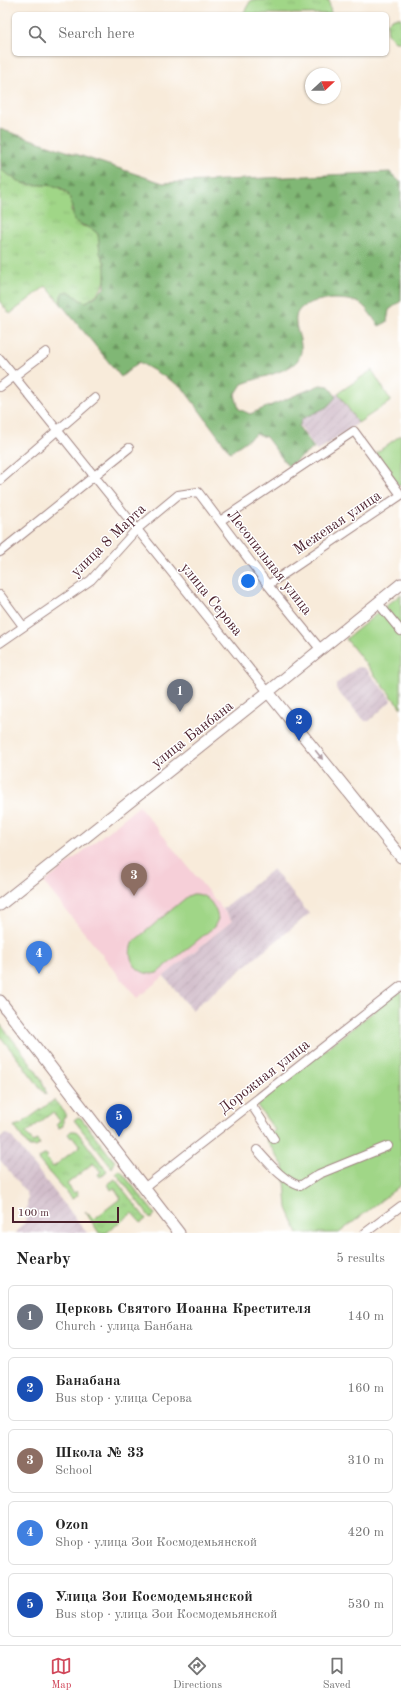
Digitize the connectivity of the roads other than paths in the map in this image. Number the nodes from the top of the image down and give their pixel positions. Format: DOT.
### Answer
graph roads {
  1 [pos="46,352"];
  2 [pos="0,359"];
  3 [pos="14,376"];
  4 [pos="0,387"];
  5 [pos="95,398"];
  6 [pos="56,429"];
  7 [pos="129,448"];
  8 [pos="94,476"];
  9 [pos="0,480"];
  10 [pos="198,492"];
  11 [pos="401,495"];
  12 [pos="220,521"];
  13 [pos="136,530"];
  14 [pos="0,552"];
  15 [pos="401,584"];
  16 [pos="268,585"];
  17 [pos="0,595"];
  18 [pos="378,603"];
  19 [pos="23,626"];
  20 [pos="401,631"];
  21 [pos="0,643"];
  22 [pos="321,650"];
  23 [pos="268,692"];
  24 [pos="401,857"];
  25 [pos="0,905"];
  26 [pos="401,986"];
  27 [pos="0,1000"];
  28 [pos="251,1104"];
  29 [pos="274,1139"];
  30 [pos="388,1146"];
  31 [pos="257,1150"];
  32 [pos="144,1188"];
  33 [pos="401,1206"];
  34 [pos="179,1233"];
  35 [pos="365,1233"];
  1 -- 3 [label="street"];
  2 -- 3 [label="street, улица Серова"];
  3 -- 4 [label="street"];
  3 -- 6 [label="street, улица Серова"];
  5 -- 6 [label="street"];
  6 -- 8 [label="street, улица Серова"];
  6 -- 9 [label="street"];
  7 -- 8 [label="street"];
  8 -- 13 [label="street, улица Серова"];
  8 -- 14 [label="street"];
  10 -- 12 [label="street, Лесопильная улица"];
  10 -- 13 [label="street, улица 8 Марта"];
  11 -- 12 [label="street"];
  11 -- 16 [label="street, Межевая улица"];
  12 -- 16 [label="street, Лесопильная улица"];
  13 -- 19 [label="street, улица 8 Марта"];
  13 -- 23 [label="street, улица Серова"];
  15 -- 18 [label="street, улица Банбана"];
  16 -- 22 [label="street, Лесопильная улица"];
  17 -- 19 [label="street"];
  18 -- 20 [label="street"];
  18 -- 22 [label="street, улица Банбана"];
  19 -- 21 [label="street, улица 8 Марта"];
  22 -- 23 [label="street, улица Банбана"];
  23 -- 24 [label="street, улица Серова, one-way"];
  23 -- 25 [label="street, улица Банбана"];
  26 -- 28 [label="street, Дорожная улица"];
  27 -- 32 [label="street"];
  28 -- 29 [label="street"];
  28 -- 32 [label="street, Дорожная улица"];
  30 -- 31 [label="street"];
  32 -- 34 [label="street"];
  33 -- 35 [label="street"];
}
